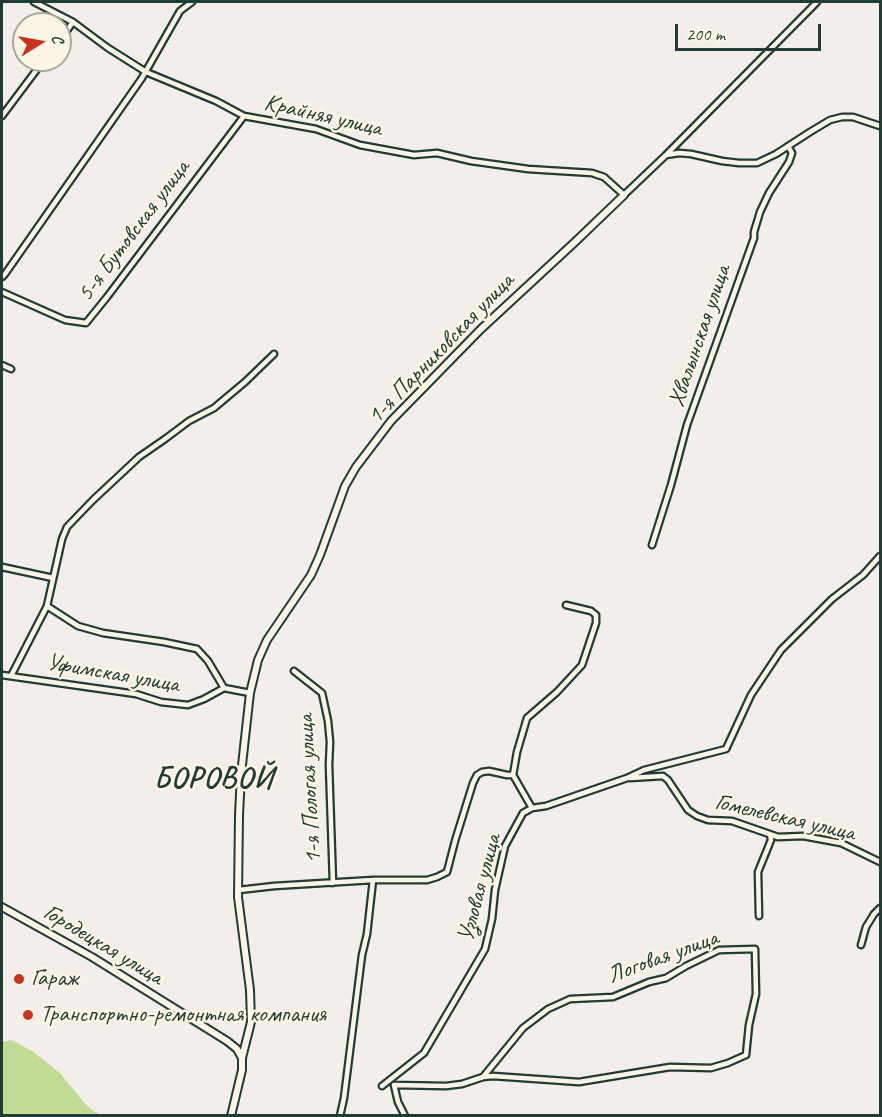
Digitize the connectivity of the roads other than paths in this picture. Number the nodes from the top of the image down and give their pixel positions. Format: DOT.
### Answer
graph roads {
  1 [pos="34,2"];
  2 [pos="192,2"];
  3 [pos="817,2"];
  4 [pos="73,22"];
  5 [pos="35,72"];
  6 [pos="146,72"];
  7 [pos="2,116"];
  8 [pos="244,116"];
  9 [pos="880,126"];
  10 [pos="788,146"];
  11 [pos="666,155"];
  12 [pos="624,195"];
  13 [pos="2,277"];
  14 [pos="2,292"];
  15 [pos="274,354"];
  16 [pos="2,365"];
  17 [pos="11,369"];
  18 [pos="652,545"];
  19 [pos="880,556"];
  20 [pos="2,567"];
  21 [pos="53,578"];
  22 [pos="566,605"];
  23 [pos="47,606"];
  24 [pos="294,671"];
  25 [pos="2,675"];
  26 [pos="11,676"];
  27 [pos="224,688"];
  28 [pos="249,693"];
  29 [pos="513,775"];
  30 [pos="627,778"];
  31 [pos="532,808"];
  32 [pos="770,834"];
  33 [pos="880,862"];
  34 [pos="374,880"];
  35 [pos="333,883"];
  36 [pos="238,891"];
  37 [pos="2,907"];
  38 [pos="880,908"];
  39 [pos="759,916"];
  40 [pos="861,945"];
  41 [pos="242,1058"];
  42 [pos="483,1077"];
  43 [pos="382,1086"];
  44 [pos="231,1116"];
  45 [pos="340,1116"];
  46 [pos="405,1116"];
  1 -- 4 [label="street, Крайняя улица"];
  2 -- 6 [label="street"];
  3 -- 11 [label="street"];
  4 -- 6 [label="street, Крайняя улица"];
  5 -- 7 [label="street"];
  6 -- 8 [label="street, Крайняя улица"];
  6 -- 13 [label="street"];
  8 -- 12 [label="street, Крайняя улица"];
  8 -- 14 [label="street, 5-я Бутовская улица"];
  9 -- 10 [label="street"];
  10 -- 11 [label="street"];
  10 -- 18 [label="street, Хвалынская улица"];
  11 -- 12 [label="street"];
  12 -- 28 [label="street, 1-я Парниковская улица"];
  15 -- 21 [label="street"];
  16 -- 17 [label="street"];
  19 -- 30 [label="street"];
  20 -- 21 [label="street"];
  21 -- 23 [label="street"];
  22 -- 29 [label="street"];
  23 -- 26 [label="street"];
  23 -- 27 [label="street"];
  24 -- 35 [label="street, 1-я Пологая улица"];
  25 -- 26 [label="street, Уфимская улица"];
  26 -- 27 [label="street, Уфимская улица"];
  27 -- 28 [label="street"];
  28 -- 36 [label="street, 1-я Парниковская улица"];
  29 -- 31 [label="street"];
  29 -- 34 [label="street"];
  30 -- 31 [label="street"];
  30 -- 32 [label="street, Гомелевская улица"];
  31 -- 43 [label="street, Узловая улица"];
  32 -- 33 [label="street, Гомелевская улица"];
  32 -- 39 [label="street"];
  34 -- 35 [label="street"];
  34 -- 45 [label="street"];
  35 -- 36 [label="street"];
  36 -- 41 [label="street, 1-я Парниковская улица"];
  37 -- 41 [label="street, Городецкая улица"];
  38 -- 40 [label="street"];
  41 -- 44 [label="street, 1-я Парниковская улица"];
  42 -- 42 [label="street, Логовая улица"];
  42 -- 46 [label="street"];
}
